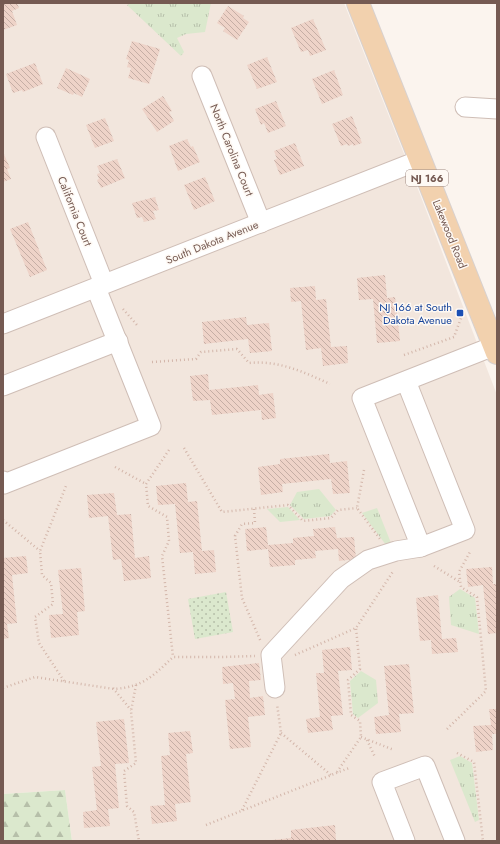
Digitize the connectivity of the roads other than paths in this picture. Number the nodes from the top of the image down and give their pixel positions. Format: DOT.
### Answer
graph roads {
  1 [pos="358,3"];
  2 [pos="202,76"];
  3 [pos="465,107"];
  4 [pos="497,109"];
  5 [pos="46,137"];
  6 [pos="420,160"];
  7 [pos="261,223"];
  8 [pos="100,286"];
  9 [pos="3,324"];
  10 [pos="118,341"];
  11 [pos="496,350"];
  12 [pos="406,381"];
  13 [pos="3,386"];
  14 [pos="3,482"];
  15 [pos="421,547"];
  16 [pos="275,688"];
  17 [pos="405,841"];
  18 [pos="455,841"];
  1 -- 6 [label="main road, Lakewood Road / NJ 166"];
  2 -- 7 [label="street, North Carolina Court"];
  3 -- 4 [label="street"];
  5 -- 8 [label="street, California Court"];
  6 -- 7 [label="street, South Dakota Avenue"];
  6 -- 11 [label="main road, Lakewood Road / NJ 166"];
  7 -- 8 [label="street, South Dakota Avenue"];
  8 -- 9 [label="street, South Dakota Avenue"];
  8 -- 10 [label="street, California Court"];
  10 -- 13 [label="street"];
  10 -- 14 [label="street, California Court"];
  11 -- 12 [label="street"];
  12 -- 15 [label="street"];
  12 -- 15 [label="street"];
  15 -- 16 [label="street"];
  17 -- 18 [label="street"];
}
